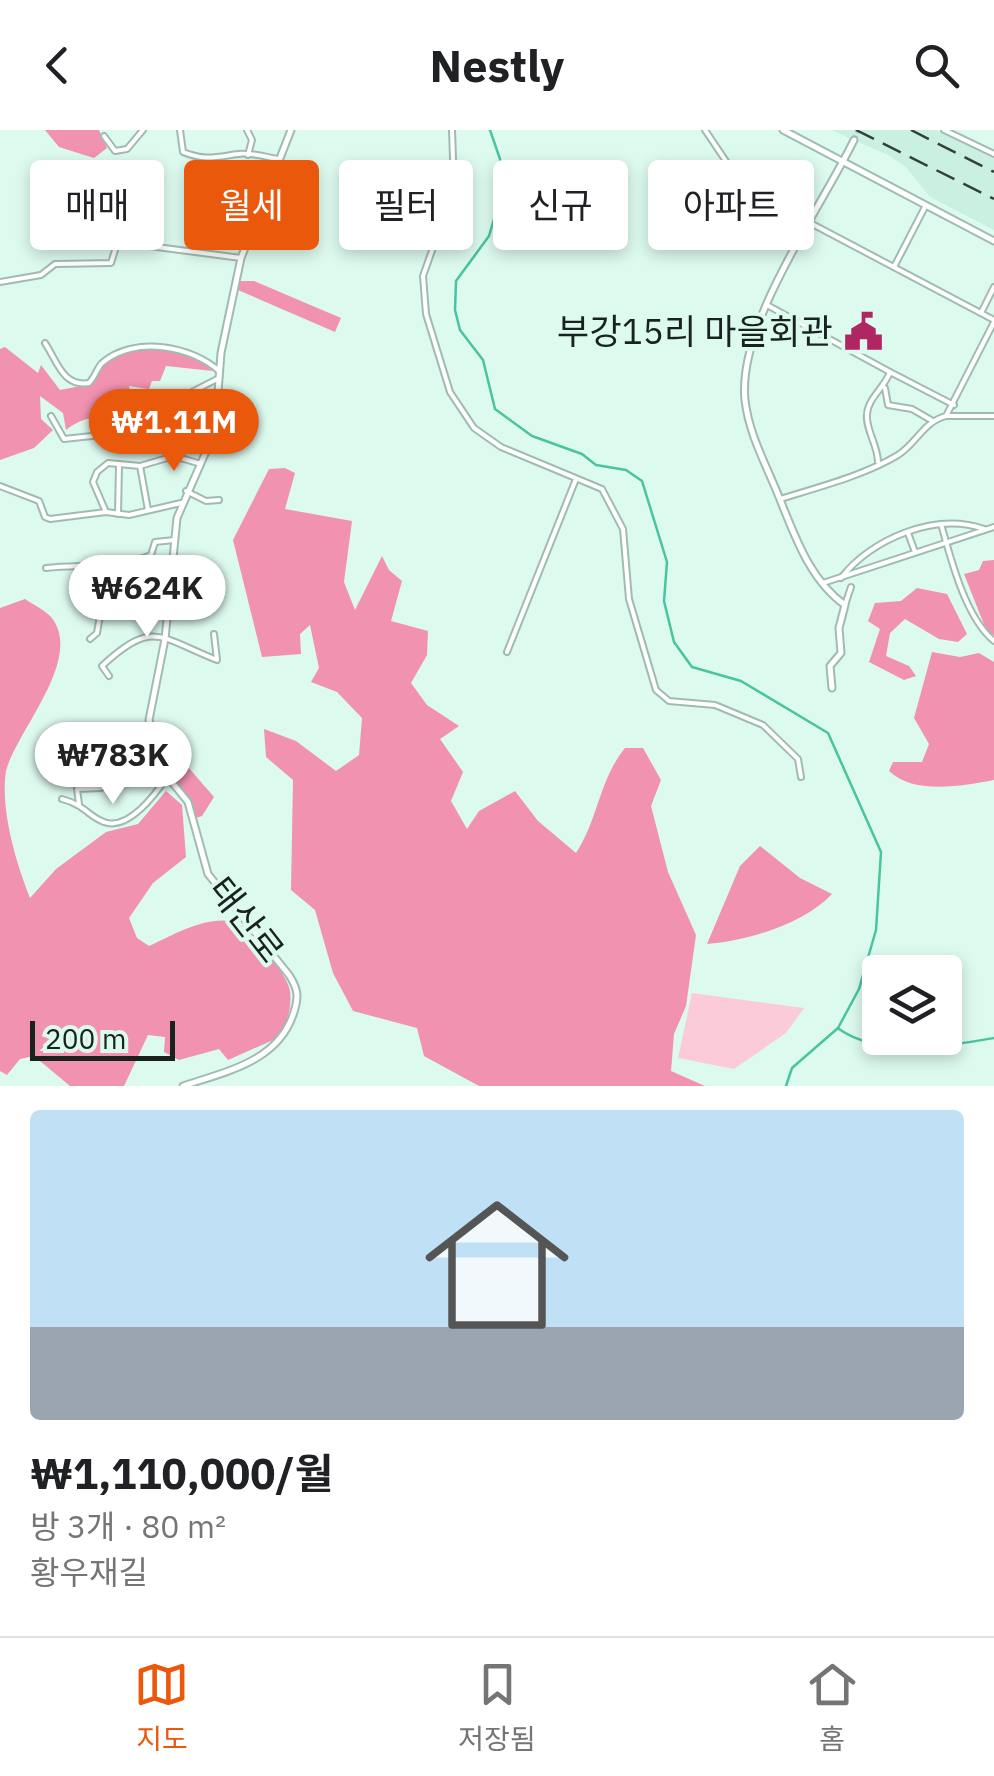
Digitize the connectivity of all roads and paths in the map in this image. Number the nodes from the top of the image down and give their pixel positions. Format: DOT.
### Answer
graph roads {
  1 [pos="143,130"];
  2 [pos="180,130"];
  3 [pos="247,130"];
  4 [pos="292,130"];
  5 [pos="452,130"];
  6 [pos="705,130"];
  7 [pos="783,130"];
  8 [pos="944,130"];
  9 [pos="104,136"];
  10 [pos="854,140"];
  11 [pos="994,154"];
  12 [pos="248,155"];
  13 [pos="278,159"];
  14 [pos="725,160"];
  15 [pos="843,162"];
  16 [pos="926,205"];
  17 [pos="814,218"];
  18 [pos="814,226"];
  19 [pos="994,240"];
  20 [pos="797,250"];
  21 [pos="241,258"];
  22 [pos="894,268"];
  23 [pos="0,282"];
  24 [pos="994,287"];
  25 [pos="767,305"];
  26 [pos="981,313"];
  27 [pos="994,321"];
  28 [pos="46,343"];
  29 [pos="890,372"];
  30 [pos="220,375"];
  31 [pos="885,388"];
  32 [pos="954,405"];
  33 [pos="51,416"];
  34 [pos="946,416"];
  35 [pos="994,416"];
  36 [pos="931,420"];
  37 [pos="878,462"];
  38 [pos="201,464"];
  39 [pos="118,465"];
  40 [pos="140,466"];
  41 [pos="576,479"];
  42 [pos="0,486"];
  43 [pos="186,492"];
  44 [pos="780,499"];
  45 [pos="219,500"];
  46 [pos="181,502"];
  47 [pos="106,512"];
  48 [pos="148,512"];
  49 [pos="118,514"];
  50 [pos="941,524"];
  51 [pos="994,527"];
  52 [pos="985,530"];
  53 [pos="908,533"];
  54 [pos="175,540"];
  55 [pos="947,544"];
  56 [pos="916,554"];
  57 [pos="46,568"];
  58 [pos="841,578"];
  59 [pos="822,584"];
  60 [pos="851,587"];
  61 [pos="170,596"];
  62 [pos="846,605"];
  63 [pos="214,634"];
  64 [pos="90,639"];
  65 [pos="165,639"];
  66 [pos="994,641"];
  67 [pos="507,652"];
  68 [pos="110,676"];
  69 [pos="832,688"];
  70 [pos="167,778"];
  71 [pos="800,778"];
  72 [pos="62,799"];
  73 [pos="79,804"];
  74 [pos="183,1086"];
  1 -- 9 [label="street"];
  2 -- 12 [label="street"];
  3 -- 12 [label="street"];
  4 -- 13 [label="street, 태산로"];
  5 -- 41 [label="street"];
  6 -- 14 [label="street"];
  7 -- 15 [label="street"];
  8 -- 11 [label="street"];
  10 -- 15 [label="street"];
  12 -- 13 [label="street"];
  13 -- 21 [label="street, 태산로"];
  15 -- 16 [label="street"];
  15 -- 17 [label="street"];
  16 -- 19 [label="street"];
  16 -- 22 [label="street"];
  18 -- 22 [label="street"];
  20 -- 25 [label="street"];
  21 -- 23 [label="street"];
  21 -- 30 [label="street, 태산로"];
  22 -- 26 [label="street"];
  24 -- 26 [label="street"];
  25 -- 29 [label="street"];
  25 -- 44 [label="street"];
  26 -- 27 [label="street"];
  27 -- 32 [label="street"];
  28 -- 30 [label="street"];
  29 -- 31 [label="street"];
  29 -- 32 [label="street"];
  30 -- 33 [label="street"];
  30 -- 38 [label="street, 태산로"];
  31 -- 36 [label="street"];
  31 -- 37 [label="street"];
  32 -- 34 [label="street"];
  34 -- 35 [label="street"];
  34 -- 36 [label="street"];
  36 -- 37 [label="street"];
  37 -- 44 [label="street"];
  38 -- 40 [label="street"];
  38 -- 43 [label="street, 태산로"];
  39 -- 40 [label="street"];
  39 -- 47 [label="street"];
  39 -- 49 [label="street"];
  40 -- 48 [label="street"];
  41 -- 67 [label="street"];
  41 -- 71 [label="street"];
  42 -- 47 [label="street"];
  43 -- 45 [label="street"];
  43 -- 46 [label="street, 태산로"];
  44 -- 59 [label="street"];
  46 -- 48 [label="street"];
  46 -- 54 [label="street, 태산로"];
  47 -- 49 [label="street"];
  48 -- 49 [label="street"];
  50 -- 52 [label="street"];
  50 -- 53 [label="street"];
  50 -- 55 [label="street"];
  51 -- 52 [label="street"];
  52 -- 55 [label="street"];
  53 -- 56 [label="street"];
  53 -- 58 [label="street"];
  54 -- 57 [label="street"];
  54 -- 61 [label="street, 태산로"];
  55 -- 56 [label="street"];
  55 -- 66 [label="street"];
  56 -- 58 [label="street"];
  58 -- 59 [label="street"];
  59 -- 62 [label="street"];
  60 -- 62 [label="street"];
  61 -- 64 [label="street"];
  61 -- 65 [label="street, 태산로"];
  62 -- 69 [label="street"];
  63 -- 65 [label="street"];
  65 -- 68 [label="street"];
  65 -- 70 [label="street, 태산로"];
  70 -- 73 [label="street"];
  70 -- 73 [label="street"];
  70 -- 74 [label="street, 태산로"];
  72 -- 73 [label="street"];
}
